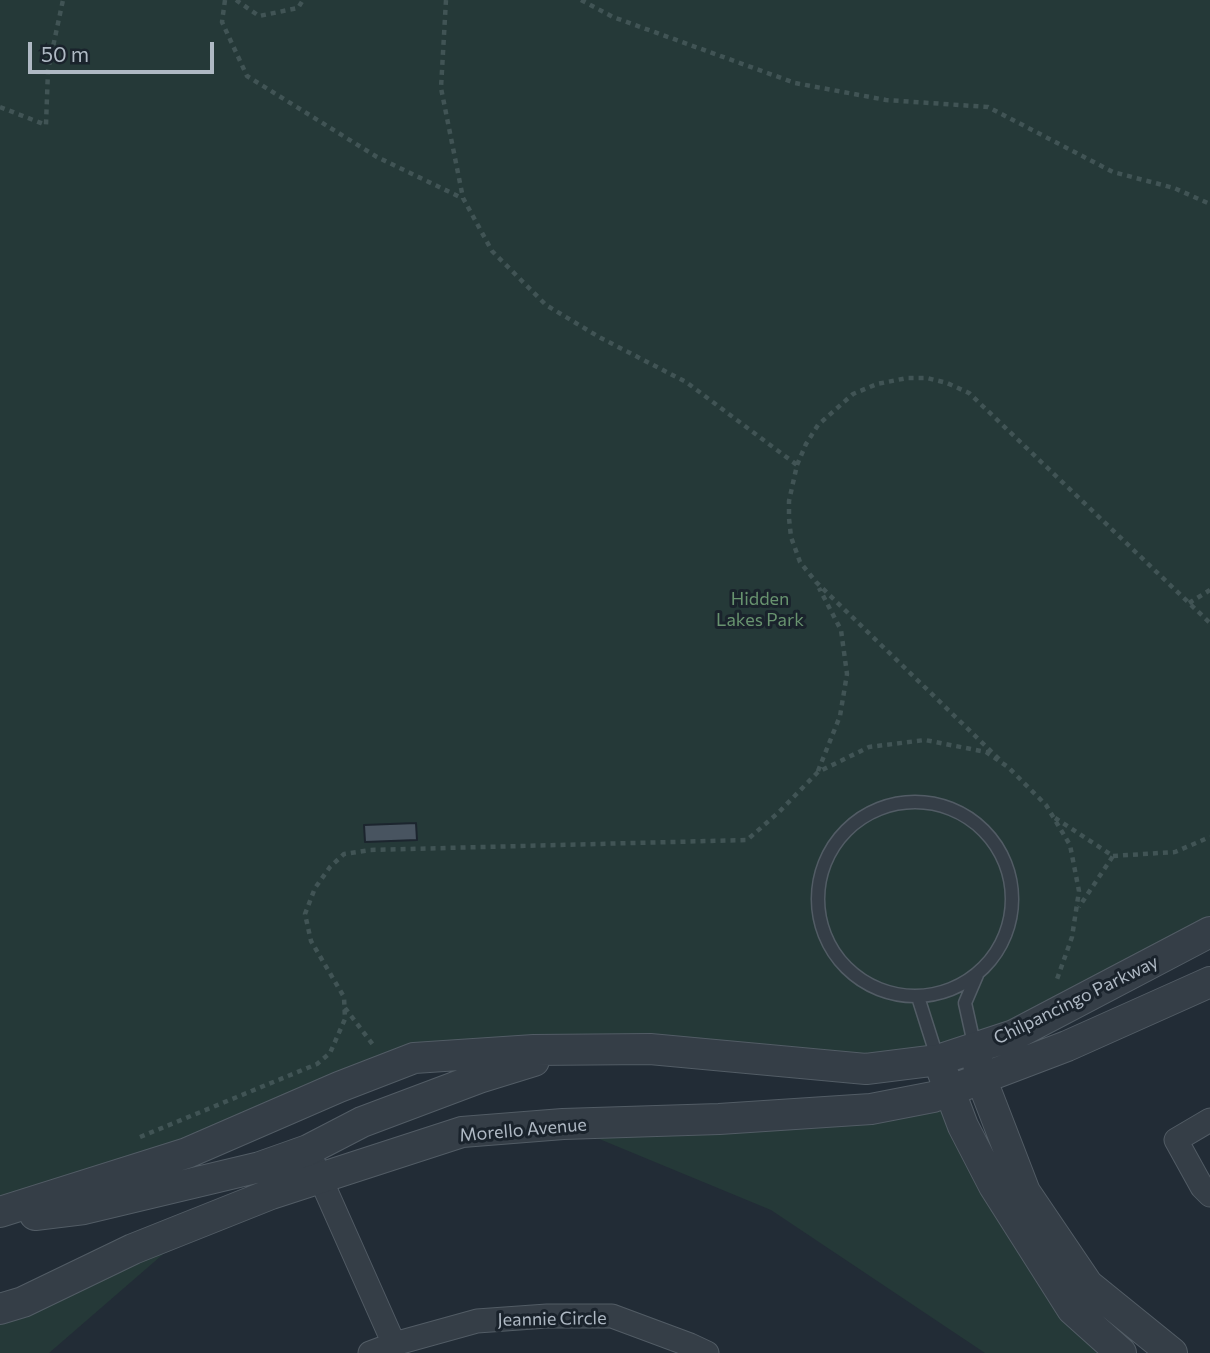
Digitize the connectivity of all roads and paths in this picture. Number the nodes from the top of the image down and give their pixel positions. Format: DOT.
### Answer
graph roads {
  1 [pos="63,0"];
  2 [pos="225,0"];
  3 [pos="236,0"];
  4 [pos="303,0"];
  5 [pos="446,0"];
  6 [pos="581,0"];
  7 [pos="0,107"];
  8 [pos="463,198"];
  9 [pos="1210,204"];
  10 [pos="797,465"];
  11 [pos="816,582"];
  12 [pos="1210,590"];
  13 [pos="1189,603"];
  14 [pos="1210,623"];
  15 [pos="1008,767"];
  16 [pos="818,772"];
  17 [pos="1052,816"];
  18 [pos="1210,837"];
  19 [pos="1113,856"];
  20 [pos="1076,911"];
  21 [pos="1210,932"];
  22 [pos="977,975"];
  23 [pos="1210,982"];
  24 [pos="1049,991"];
  25 [pos="918,997"];
  26 [pos="344,1006"];
  27 [pos="975,1049"];
  28 [pos="571,1050"];
  29 [pos="378,1051"];
  30 [pos="938,1060"];
  31 [pos="317,1064"];
  32 [pos="326,1064"];
  33 [pos="982,1078"];
  34 [pos="949,1090"];
  35 [pos="1210,1120"];
  36 [pos="139,1137"];
  37 [pos="309,1150"];
  38 [pos="319,1180"];
  39 [pos="1210,1195"];
  40 [pos="0,1212"];
  41 [pos="0,1219"];
  42 [pos="0,1309"];
  43 [pos="394,1343"];
  44 [pos="370,1353"];
  45 [pos="707,1353"];
  46 [pos="1121,1353"];
  47 [pos="1172,1353"];
  1 -- 7 [label="path"];
  2 -- 8 [label="path"];
  3 -- 4 [label="path"];
  5 -- 8 [label="path"];
  6 -- 9 [label="path"];
  8 -- 10 [label="path"];
  10 -- 11 [label="path"];
  10 -- 13 [label="path"];
  11 -- 15 [label="path"];
  11 -- 16 [label="path"];
  12 -- 13 [label="path"];
  13 -- 14 [label="path"];
  15 -- 16 [label="path"];
  15 -- 17 [label="path"];
  16 -- 26 [label="path"];
  17 -- 19 [label="path"];
  17 -- 20 [label="path"];
  18 -- 19 [label="path"];
  19 -- 20 [label="path"];
  20 -- 24 [label="path"];
  21 -- 27 [label="street, Chilpancingo Parkway"];
  22 -- 25 [label="lane"];
  22 -- 25 [label="lane"];
  22 -- 27 [label="lane"];
  23 -- 33 [label="street, Morello Avenue"];
  25 -- 30 [label="lane"];
  26 -- 29 [label="path"];
  26 -- 31 [label="path"];
  27 -- 30 [label="street, Chilpancingo Parkway"];
  27 -- 33 [label="street"];
  28 -- 30 [label="street"];
  28 -- 37 [label="street"];
  28 -- 40 [label="street"];
  30 -- 34 [label="street"];
  31 -- 32 [label="path"];
  31 -- 36 [label="path"];
  33 -- 34 [label="street, Morello Avenue"];
  33 -- 47 [label="street"];
  34 -- 38 [label="street, Morello Avenue"];
  34 -- 46 [label="street"];
  35 -- 39 [label="street"];
  37 -- 38 [label="street"];
  37 -- 41 [label="street"];
  38 -- 42 [label="street, Morello Avenue"];
  38 -- 43 [label="street"];
  43 -- 44 [label="street, Jeannie Circle"];
  43 -- 45 [label="street, Jeannie Circle"];
}
